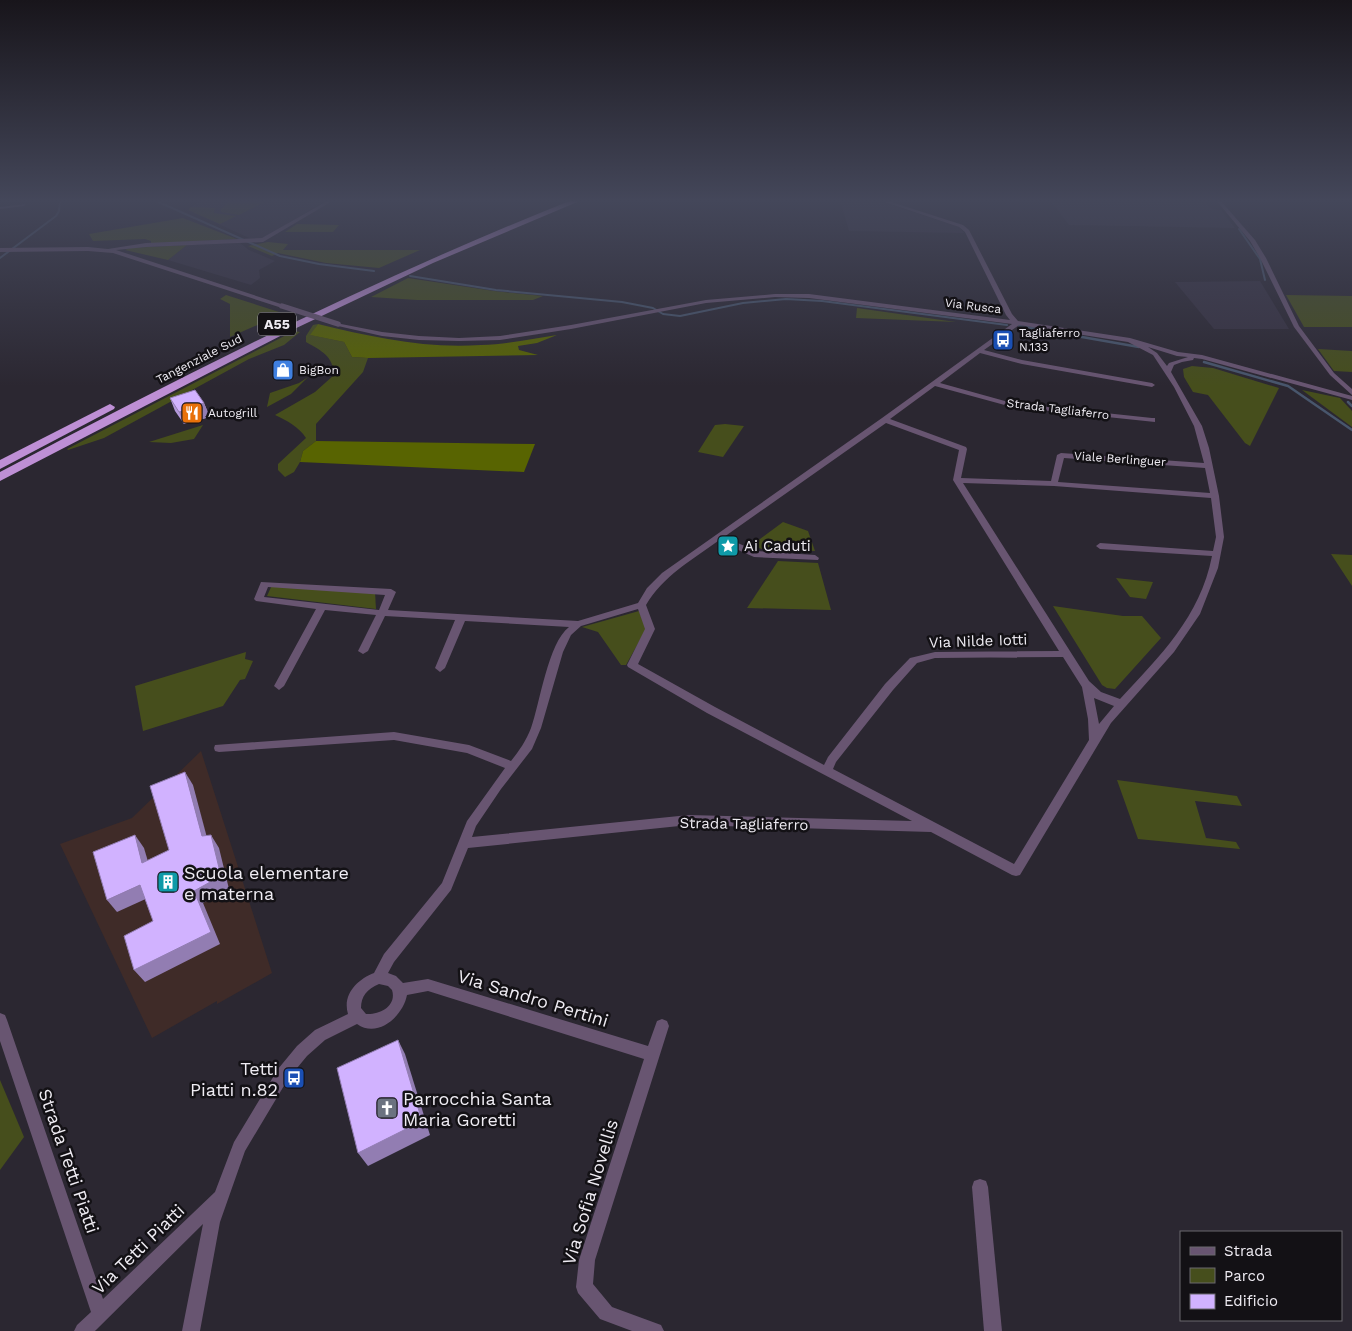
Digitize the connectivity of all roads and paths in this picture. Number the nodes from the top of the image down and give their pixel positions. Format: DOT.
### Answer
graph roads {
  1 [pos="148,262"];
  2 [pos="413,262"];
  3 [pos="432,262"];
  4 [pos="982,262"];
  5 [pos="1265,262"];
  6 [pos="1017,323"];
  7 [pos="1130,340"];
  8 [pos="1166,350"];
  9 [pos="980,351"];
  10 [pos="1156,355"];
  11 [pos="1178,358"];
  12 [pos="1167,373"];
  13 [pos="1334,376"];
  14 [pos="935,384"];
  15 [pos="1152,385"];
  16 [pos="1352,385"];
  17 [pos="1352,393"];
  18 [pos="1352,398"];
  19 [pos="885,420"];
  20 [pos="1152,420"];
  21 [pos="0,464"];
  22 [pos="1209,466"];
  23 [pos="0,478"];
  24 [pos="956,480"];
  25 [pos="1054,484"];
  26 [pos="1215,496"];
  27 [pos="718,538"];
  28 [pos="1100,546"];
  29 [pos="1217,554"];
  30 [pos="816,558"];
  31 [pos="641,605"];
  32 [pos="322,606"];
  33 [pos="382,613"];
  34 [pos="461,618"];
  35 [pos="578,624"];
  36 [pos="363,651"];
  37 [pos="1065,654"];
  38 [pos="440,668"];
  39 [pos="1084,684"];
  40 [pos="279,686"];
  41 [pos="1100,697"];
  42 [pos="1122,704"];
  43 [pos="1092,707"];
  44 [pos="1111,717"];
  45 [pos="1094,743"];
  46 [pos="219,748"];
  47 [pos="513,767"];
  48 [pos="827,771"];
  49 [pos="935,827"];
  50 [pos="463,843"];
  51 [pos="379,978"];
  52 [pos="400,990"];
  53 [pos="358,1017"];
  54 [pos="0,1020"];
  55 [pos="662,1026"];
  56 [pos="653,1055"];
  57 [pos="980,1187"];
  58 [pos="222,1195"];
  59 [pos="100,1314"];
  60 [pos="83,1331"];
  61 [pos="191,1331"];
  62 [pos="654,1331"];
  63 [pos="993,1331"];
  1 -- 6 [label="street, Via Rusca, bridge"];
  2 -- 21 [label="highway, Tangenziale Sud / A55"];
  3 -- 23 [label="highway, Tangenziale Sud / A55"];
  4 -- 6 [label="street"];
  5 -- 13 [label="street"];
  6 -- 7 [label="street, Via Rusca"];
  6 -- 9 [label="street"];
  7 -- 8 [label="street"];
  7 -- 10 [label="street"];
  8 -- 10 [label="street"];
  8 -- 11 [label="street"];
  9 -- 14 [label="street"];
  9 -- 15 [label="street"];
  10 -- 11 [label="street"];
  10 -- 12 [label="street"];
  11 -- 12 [label="street"];
  11 -- 18 [label="street"];
  12 -- 22 [label="street"];
  13 -- 16 [label="street"];
  13 -- 17 [label="street"];
  14 -- 19 [label="street"];
  14 -- 20 [label="street, Strada Tagliaferro"];
  19 -- 24 [label="street"];
  19 -- 27 [label="street"];
  22 -- 25 [label="street, Viale Berlinguer"];
  22 -- 26 [label="street"];
  24 -- 25 [label="street, Viale Berlinguer"];
  24 -- 37 [label="street"];
  25 -- 26 [label="street, Viale Berlinguer"];
  26 -- 29 [label="street"];
  27 -- 30 [label="street"];
  27 -- 31 [label="street"];
  28 -- 29 [label="street"];
  29 -- 42 [label="street"];
  31 -- 35 [label="street"];
  31 -- 48 [label="street"];
  32 -- 33 [label="street"];
  32 -- 33 [label="street"];
  32 -- 40 [label="street"];
  33 -- 34 [label="street"];
  33 -- 36 [label="street"];
  34 -- 35 [label="street"];
  34 -- 38 [label="street"];
  35 -- 47 [label="street"];
  37 -- 39 [label="street"];
  37 -- 48 [label="street, Via Nilde Iotti"];
  39 -- 41 [label="street"];
  39 -- 43 [label="street"];
  41 -- 42 [label="street"];
  41 -- 44 [label="street"];
  42 -- 44 [label="street"];
  43 -- 44 [label="street"];
  43 -- 45 [label="street"];
  44 -- 45 [label="street"];
  45 -- 49 [label="street"];
  46 -- 47 [label="street"];
  47 -- 50 [label="street"];
  48 -- 49 [label="street"];
  49 -- 50 [label="street, Strada Tagliaferro"];
  50 -- 51 [label="street"];
  51 -- 52 [label="street"];
  51 -- 53 [label="street"];
  52 -- 53 [label="street"];
  52 -- 56 [label="street, Via Sandro Pertini"];
  53 -- 58 [label="street"];
  54 -- 59 [label="street, Strada Tetti Piatti"];
  55 -- 56 [label="street, Via Sofia Novellis"];
  56 -- 62 [label="street, Via Sofia Novellis"];
  57 -- 63 [label="street"];
  58 -- 59 [label="street, Via Tetti Piatti"];
  58 -- 61 [label="street"];
  59 -- 60 [label="street, Via Tetti Piatti"];
}
